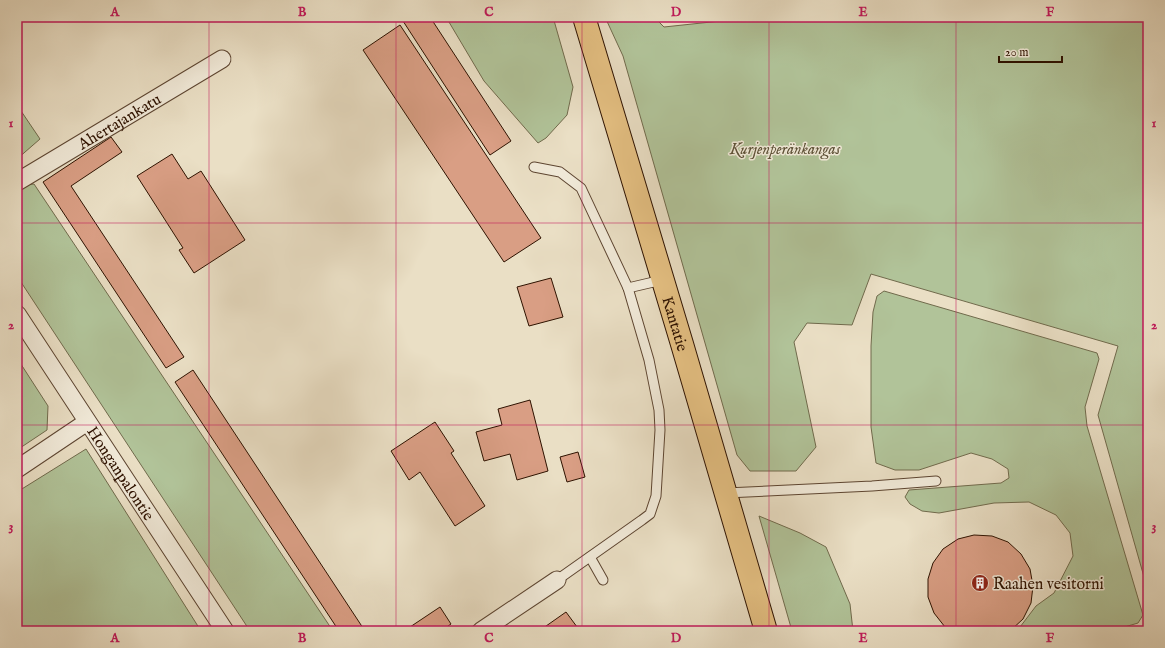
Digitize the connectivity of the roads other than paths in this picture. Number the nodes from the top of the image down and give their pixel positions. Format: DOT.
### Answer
graph roads {
  1 [pos="584,17"];
  2 [pos="222,59"];
  3 [pos="534,167"];
  4 [pos="17,182"];
  5 [pos="662,280"];
  6 [pos="628,288"];
  7 [pos="17,314"];
  8 [pos="88,422"];
  9 [pos="17,468"];
  10 [pos="936,481"];
  11 [pos="726,493"];
  12 [pos="590,558"];
  13 [pos="557,580"];
  14 [pos="604,580"];
  15 [pos="225,631"];
  16 [pos="481,631"];
  17 [pos="766,631"];
  1 -- 5 [label="main road, Kantatie"];
  2 -- 4 [label="street, Ahertajankatu"];
  3 -- 6 [label="lane"];
  5 -- 6 [label="lane"];
  5 -- 11 [label="main road, Kantatie"];
  6 -- 12 [label="lane"];
  7 -- 8 [label="street, Honganpalontie"];
  8 -- 9 [label="street"];
  8 -- 15 [label="street, Honganpalontie"];
  10 -- 11 [label="lane"];
  11 -- 17 [label="main road, Kantatie"];
  12 -- 13 [label="lane"];
  12 -- 14 [label="lane"];
  13 -- 16 [label="street"];
}
